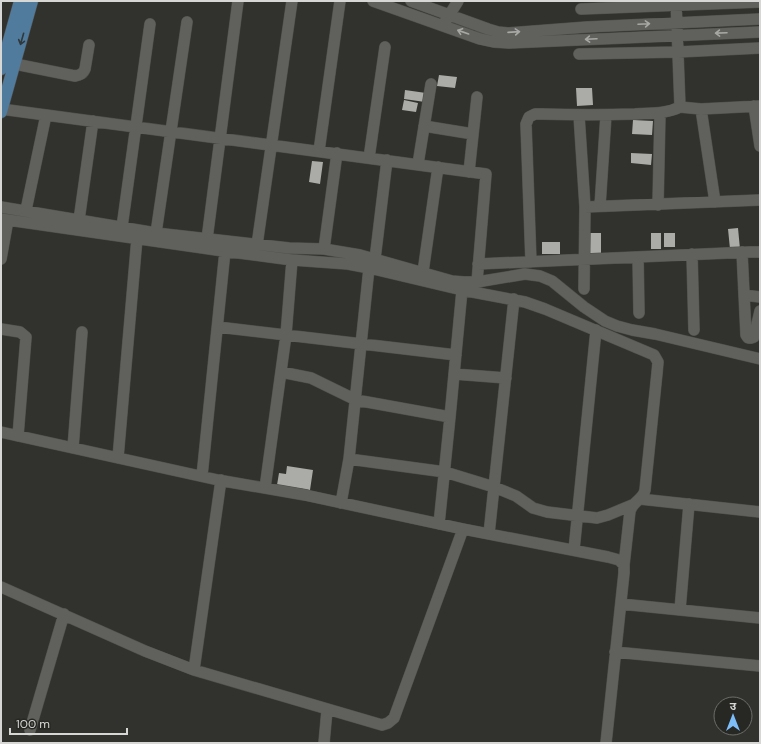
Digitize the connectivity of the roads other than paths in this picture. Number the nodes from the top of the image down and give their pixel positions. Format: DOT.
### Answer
graph roads {
  1 [pos="20,1"];
  2 [pos="32,1"];
  3 [pos="238,1"];
  4 [pos="292,1"];
  5 [pos="340,1"];
  6 [pos="373,1"];
  7 [pos="411,1"];
  8 [pos="433,1"];
  9 [pos="760,2"];
  10 [pos="676,3"];
  11 [pos="454,8"];
  12 [pos="581,9"];
  13 [pos="760,19"];
  14 [pos="489,21"];
  15 [pos="187,22"];
  16 [pos="677,23"];
  17 [pos="150,24"];
  18 [pos="443,26"];
  19 [pos="760,32"];
  20 [pos="678,35"];
  21 [pos="89,45"];
  22 [pos="385,48"];
  23 [pos="760,48"];
  24 [pos="678,52"];
  25 [pos="579,54"];
  26 [pos="5,63"];
  27 [pos="431,84"];
  28 [pos="477,97"];
  29 [pos="757,106"];
  30 [pos="680,107"];
  31 [pos="701,109"];
  32 [pos="1,110"];
  33 [pos="660,113"];
  34 [pos="46,115"];
  35 [pos="579,115"];
  36 [pos="606,115"];
  37 [pos="93,121"];
  38 [pos="424,126"];
  39 [pos="136,127"];
  40 [pos="171,131"];
  41 [pos="473,134"];
  42 [pos="220,138"];
  43 [pos="271,144"];
  44 [pos="760,146"];
  45 [pos="319,151"];
  46 [pos="337,153"];
  47 [pos="369,158"];
  48 [pos="387,160"];
  49 [pos="418,164"];
  50 [pos="438,167"];
  51 [pos="469,172"];
  52 [pos="760,200"];
  53 [pos="715,202"];
  54 [pos="658,205"];
  55 [pos="600,206"];
  56 [pos="1,207"];
  57 [pos="585,207"];
  58 [pos="26,210"];
  59 [pos="5,220"];
  60 [pos="79,220"];
  61 [pos="122,227"];
  62 [pos="156,233"];
  63 [pos="137,238"];
  64 [pos="207,239"];
  65 [pos="257,245"];
  66 [pos="324,249"];
  67 [pos="225,251"];
  68 [pos="742,252"];
  69 [pos="760,252"];
  70 [pos="692,254"];
  71 [pos="638,257"];
  72 [pos="1,258"];
  73 [pos="584,259"];
  74 [pos="292,260"];
  75 [pos="531,262"];
  76 [pos="372,263"];
  77 [pos="478,264"];
  78 [pos="423,272"];
  79 [pos="477,282"];
  80 [pos="584,289"];
  81 [pos="462,290"];
  82 [pos="744,294"];
  83 [pos="760,297"];
  84 [pos="514,299"];
  85 [pos="760,311"];
  86 [pos="639,313"];
  87 [pos="218,327"];
  88 [pos="1,329"];
  89 [pos="596,330"];
  90 [pos="694,330"];
  91 [pos="82,332"];
  92 [pos="286,335"];
  93 [pos="362,344"];
  94 [pos="456,355"];
  95 [pos="760,359"];
  96 [pos="281,372"];
  97 [pos="454,374"];
  98 [pos="506,378"];
  99 [pos="356,400"];
  100 [pos="450,417"];
  101 [pos="1,432"];
  102 [pos="18,436"];
  103 [pos="73,448"];
  104 [pos="118,458"];
  105 [pos="349,459"];
  106 [pos="445,472"];
  107 [pos="202,476"];
  108 [pos="221,480"];
  109 [pos="494,487"];
  110 [pos="265,488"];
  111 [pos="636,502"];
  112 [pos="341,503"];
  113 [pos="690,504"];
  114 [pos="760,512"];
  115 [pos="578,516"];
  116 [pos="439,524"];
  117 [pos="463,529"];
  118 [pos="489,534"];
  119 [pos="574,550"];
  120 [pos="624,565"];
  121 [pos="1,587"];
  122 [pos="620,604"];
  123 [pos="680,610"];
  124 [pos="64,614"];
  125 [pos="760,618"];
  126 [pos="616,652"];
  127 [pos="760,666"];
  128 [pos="194,670"];
  129 [pos="327,710"];
  130 [pos="30,730"];
  131 [pos="324,743"];
  132 [pos="606,743"];
  1 -- 26 [label="main road"];
  2 -- 26 [label="main road, one-way"];
  3 -- 42 [label="street"];
  4 -- 43 [label="street"];
  5 -- 45 [label="street"];
  6 -- 18 [label="street"];
  7 -- 11 [label="street"];
  8 -- 11 [label="street"];
  9 -- 10 [label="street"];
  10 -- 12 [label="street"];
  10 -- 16 [label="street"];
  11 -- 14 [label="street"];
  11 -- 16 [label="street, one-way"];
  11 -- 18 [label="street"];
  13 -- 16 [label="street"];
  15 -- 40 [label="street"];
  16 -- 20 [label="street"];
  17 -- 39 [label="street"];
  20 -- 18 [label="street, one-way"];
  19 -- 20 [label="street, one-way"];
  20 -- 24 [label="street"];
  21 -- 26 [label="street"];
  22 -- 47 [label="street"];
  23 -- 24 [label="street"];
  24 -- 25 [label="street"];
  24 -- 30 [label="street"];
  26 -- 32 [label="main road"];
  27 -- 38 [label="street"];
  28 -- 41 [label="street"];
  29 -- 31 [label="street"];
  29 -- 44 [label="street"];
  30 -- 31 [label="street"];
  30 -- 33 [label="street"];
  31 -- 53 [label="street"];
  32 -- 34 [label="street"];
  33 -- 36 [label="street"];
  33 -- 54 [label="street"];
  34 -- 37 [label="street"];
  34 -- 58 [label="street"];
  35 -- 36 [label="street"];
  35 -- 57 [label="street"];
  35 -- 75 [label="street"];
  36 -- 55 [label="street"];
  37 -- 39 [label="street"];
  37 -- 60 [label="street"];
  38 -- 41 [label="street"];
  38 -- 49 [label="street"];
  39 -- 40 [label="street"];
  39 -- 61 [label="street"];
  40 -- 42 [label="street"];
  40 -- 62 [label="street"];
  41 -- 51 [label="street"];
  42 -- 43 [label="street"];
  42 -- 64 [label="street"];
  43 -- 45 [label="street"];
  43 -- 65 [label="street"];
  45 -- 46 [label="street"];
  46 -- 47 [label="street"];
  46 -- 66 [label="street"];
  47 -- 48 [label="street"];
  48 -- 49 [label="street"];
  48 -- 76 [label="street"];
  49 -- 50 [label="street"];
  50 -- 51 [label="street"];
  50 -- 78 [label="street"];
  51 -- 77 [label="street"];
  52 -- 53 [label="street"];
  53 -- 54 [label="street"];
  54 -- 55 [label="street"];
  55 -- 57 [label="street"];
  56 -- 58 [label="street"];
  57 -- 73 [label="street"];
  58 -- 60 [label="street"];
  59 -- 63 [label="street"];
  59 -- 72 [label="street"];
  60 -- 61 [label="street"];
  61 -- 62 [label="street"];
  62 -- 64 [label="street"];
  63 -- 67 [label="street"];
  63 -- 104 [label="street"];
  64 -- 65 [label="street"];
  65 -- 66 [label="street"];
  66 -- 76 [label="street"];
  67 -- 74 [label="street"];
  67 -- 87 [label="street"];
  68 -- 69 [label="street"];
  68 -- 70 [label="street"];
  68 -- 82 [label="street"];
  70 -- 71 [label="street"];
  70 -- 90 [label="street"];
  71 -- 73 [label="street"];
  71 -- 86 [label="street"];
  73 -- 75 [label="street"];
  73 -- 80 [label="street"];
  74 -- 76 [label="street"];
  74 -- 92 [label="street"];
  75 -- 77 [label="street"];
  76 -- 78 [label="street"];
  76 -- 81 [label="street"];
  76 -- 93 [label="street"];
  77 -- 79 [label="street"];
  78 -- 79 [label="street"];
  79 -- 95 [label="street"];
  81 -- 84 [label="street"];
  81 -- 94 [label="street"];
  82 -- 83 [label="street"];
  82 -- 85 [label="street"];
  84 -- 89 [label="street"];
  84 -- 98 [label="street"];
  87 -- 92 [label="street"];
  87 -- 107 [label="street"];
  88 -- 102 [label="street"];
  89 -- 111 [label="street"];
  89 -- 115 [label="street"];
  91 -- 103 [label="street"];
  92 -- 93 [label="street"];
  92 -- 96 [label="street"];
  93 -- 94 [label="street"];
  93 -- 99 [label="street"];
  94 -- 97 [label="street"];
  96 -- 99 [label="street"];
  96 -- 110 [label="street"];
  97 -- 98 [label="street"];
  97 -- 100 [label="street"];
  98 -- 109 [label="street"];
  99 -- 100 [label="street"];
  99 -- 105 [label="street"];
  100 -- 106 [label="street"];
  101 -- 102 [label="street"];
  102 -- 103 [label="street"];
  103 -- 104 [label="street"];
  104 -- 107 [label="street"];
  105 -- 106 [label="street"];
  105 -- 112 [label="street"];
  106 -- 109 [label="street"];
  106 -- 116 [label="street"];
  107 -- 108 [label="street"];
  108 -- 110 [label="street"];
  108 -- 128 [label="street"];
  109 -- 115 [label="street"];
  109 -- 118 [label="street"];
  110 -- 112 [label="street"];
  111 -- 113 [label="street"];
  111 -- 115 [label="street"];
  111 -- 120 [label="street"];
  112 -- 116 [label="street"];
  113 -- 114 [label="street"];
  113 -- 123 [label="street"];
  115 -- 119 [label="street"];
  116 -- 117 [label="street"];
  117 -- 118 [label="street"];
  117 -- 129 [label="street"];
  118 -- 119 [label="street"];
  119 -- 120 [label="street"];
  120 -- 122 [label="street"];
  121 -- 124 [label="street"];
  122 -- 123 [label="street"];
  122 -- 126 [label="street"];
  123 -- 125 [label="street"];
  124 -- 128 [label="street"];
  124 -- 130 [label="street"];
  126 -- 127 [label="street"];
  126 -- 132 [label="street"];
  128 -- 129 [label="street"];
  129 -- 131 [label="street"];
}
